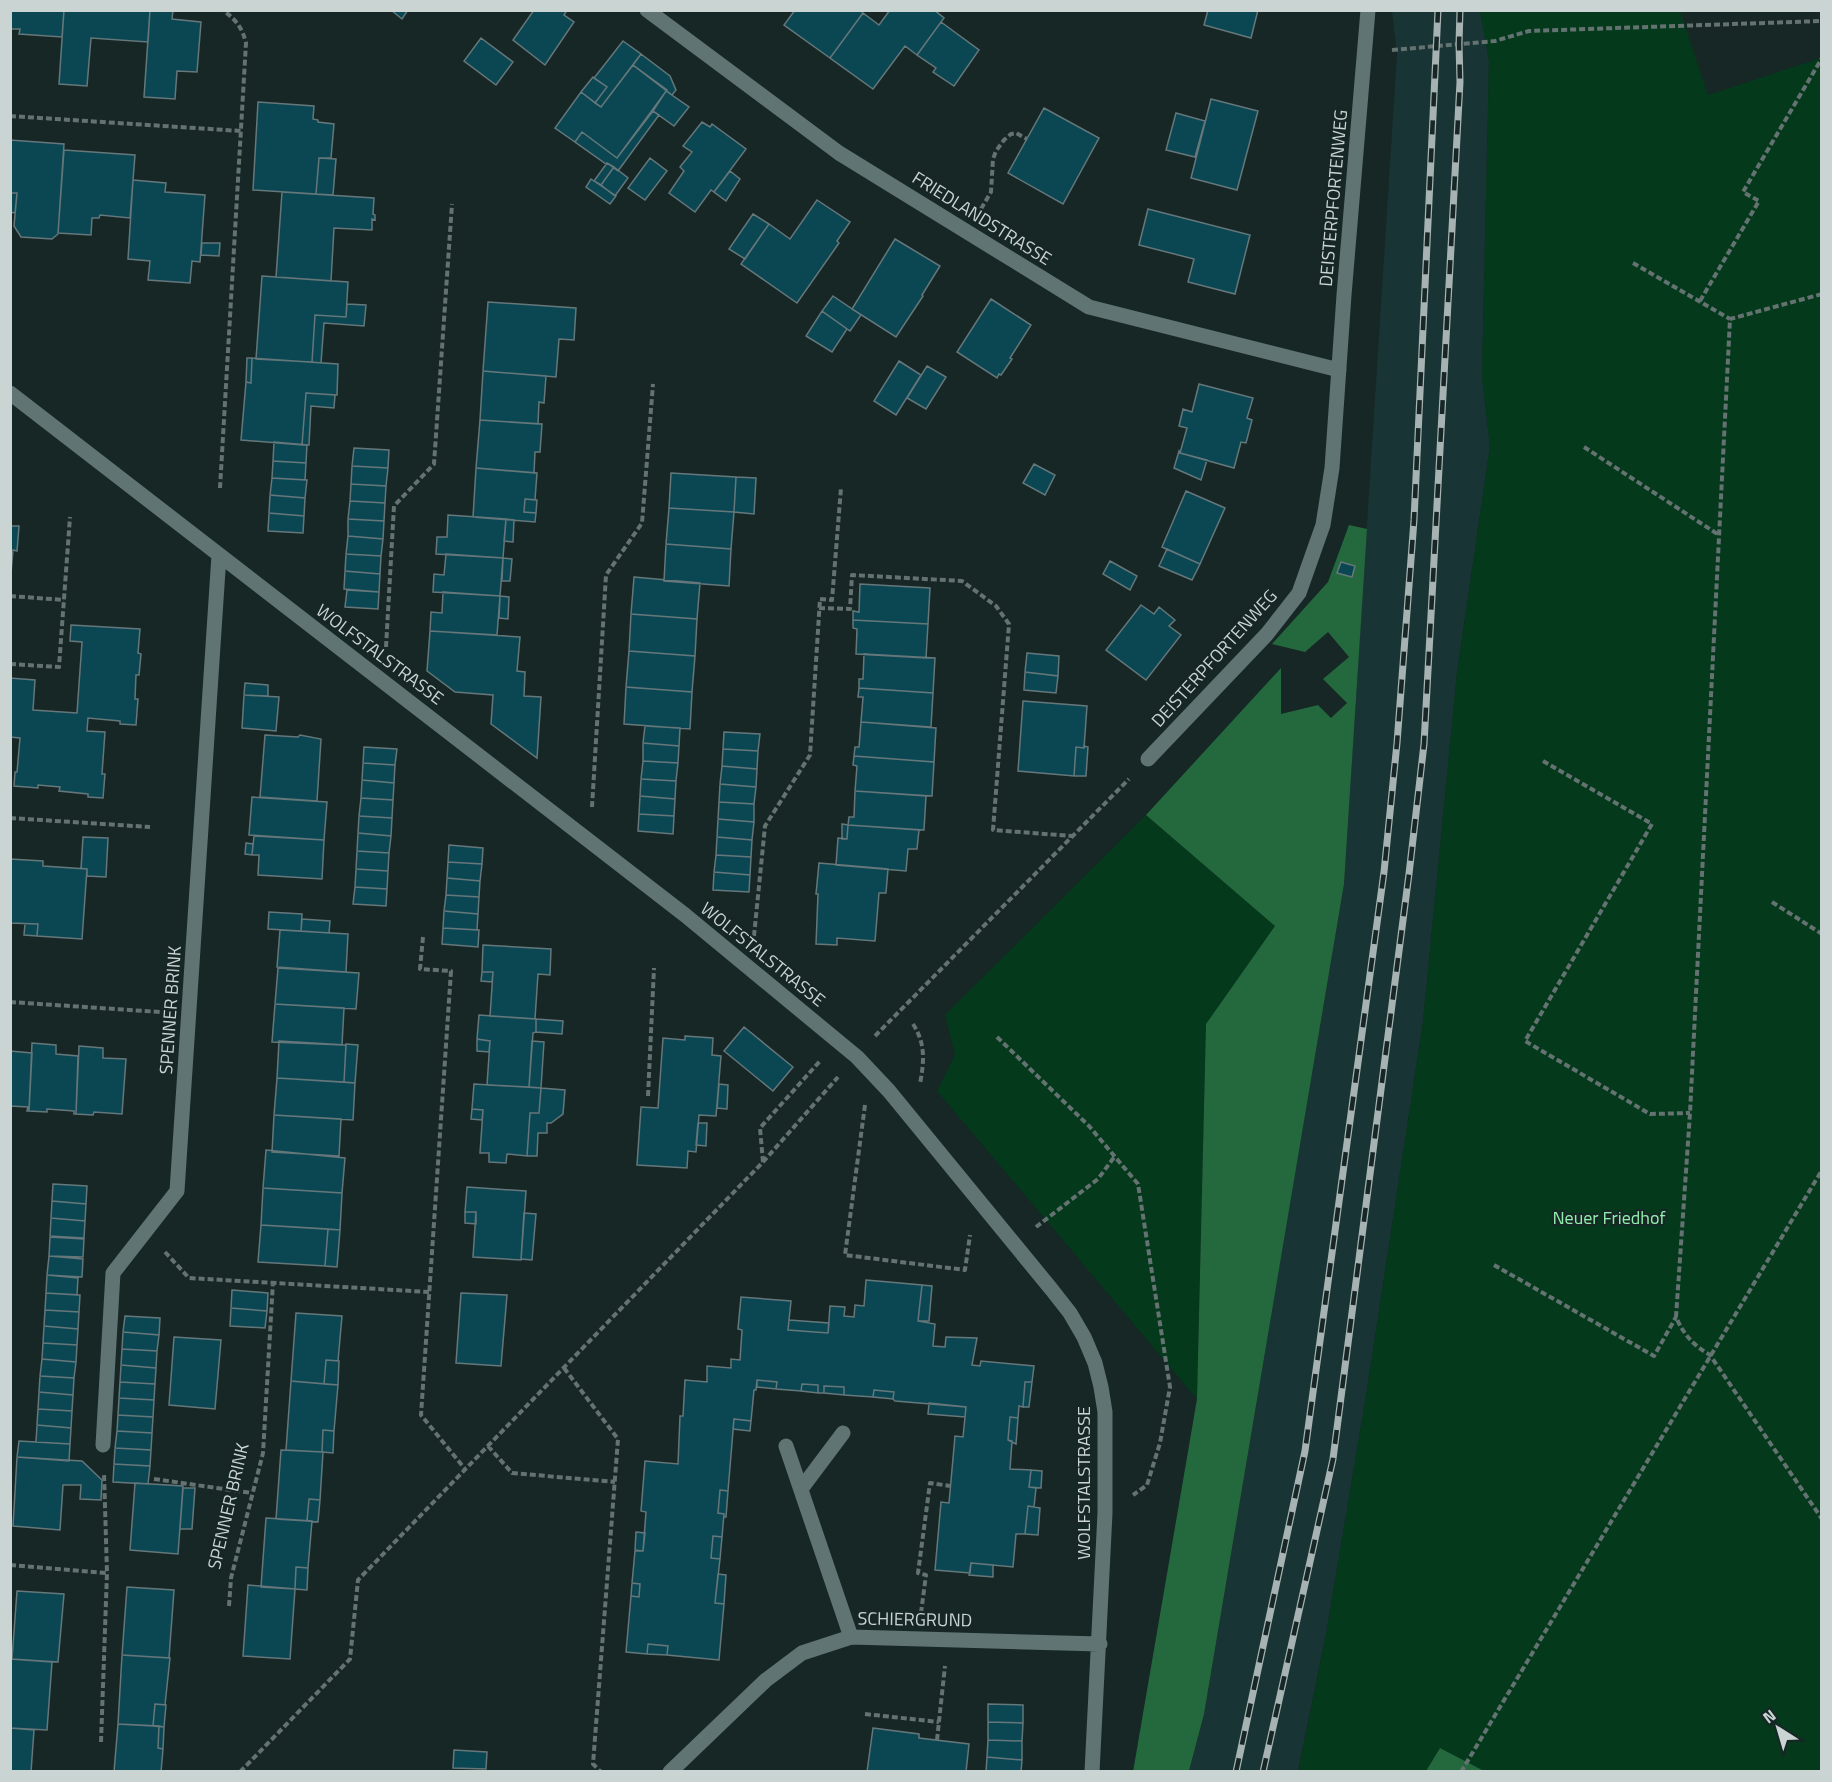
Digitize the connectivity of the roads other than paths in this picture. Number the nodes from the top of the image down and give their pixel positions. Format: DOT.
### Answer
graph roads {
  1 [pos="647,10"];
  2 [pos="1368,10"];
  3 [pos="1339,370"];
  4 [pos="10,393"];
  5 [pos="219,555"];
  6 [pos="1148,759"];
  7 [pos="843,1433"];
  8 [pos="104,1445"];
  9 [pos="786,1446"];
  10 [pos="801,1489"];
  11 [pos="850,1637"];
  12 [pos="1100,1644"];
  13 [pos="670,1772"];
  14 [pos="1092,1772"];
  1 -- 3 [label="street, FRIEDLANDSTRASSE"];
  2 -- 3 [label="street, DEISTERPFORTENWEG"];
  3 -- 6 [label="street, DEISTERPFORTENWEG"];
  4 -- 5 [label="street, WOLFSTALSTRASSE"];
  5 -- 8 [label="street, SPENNER BRINK"];
  5 -- 12 [label="street, WOLFSTALSTRASSE"];
  7 -- 10 [label="street"];
  9 -- 10 [label="street"];
  10 -- 11 [label="street"];
  11 -- 12 [label="street, SCHIERGRUND"];
  11 -- 13 [label="street, SCHIERGRUND"];
  12 -- 14 [label="street, WOLFSTALSTRASSE"];
}
